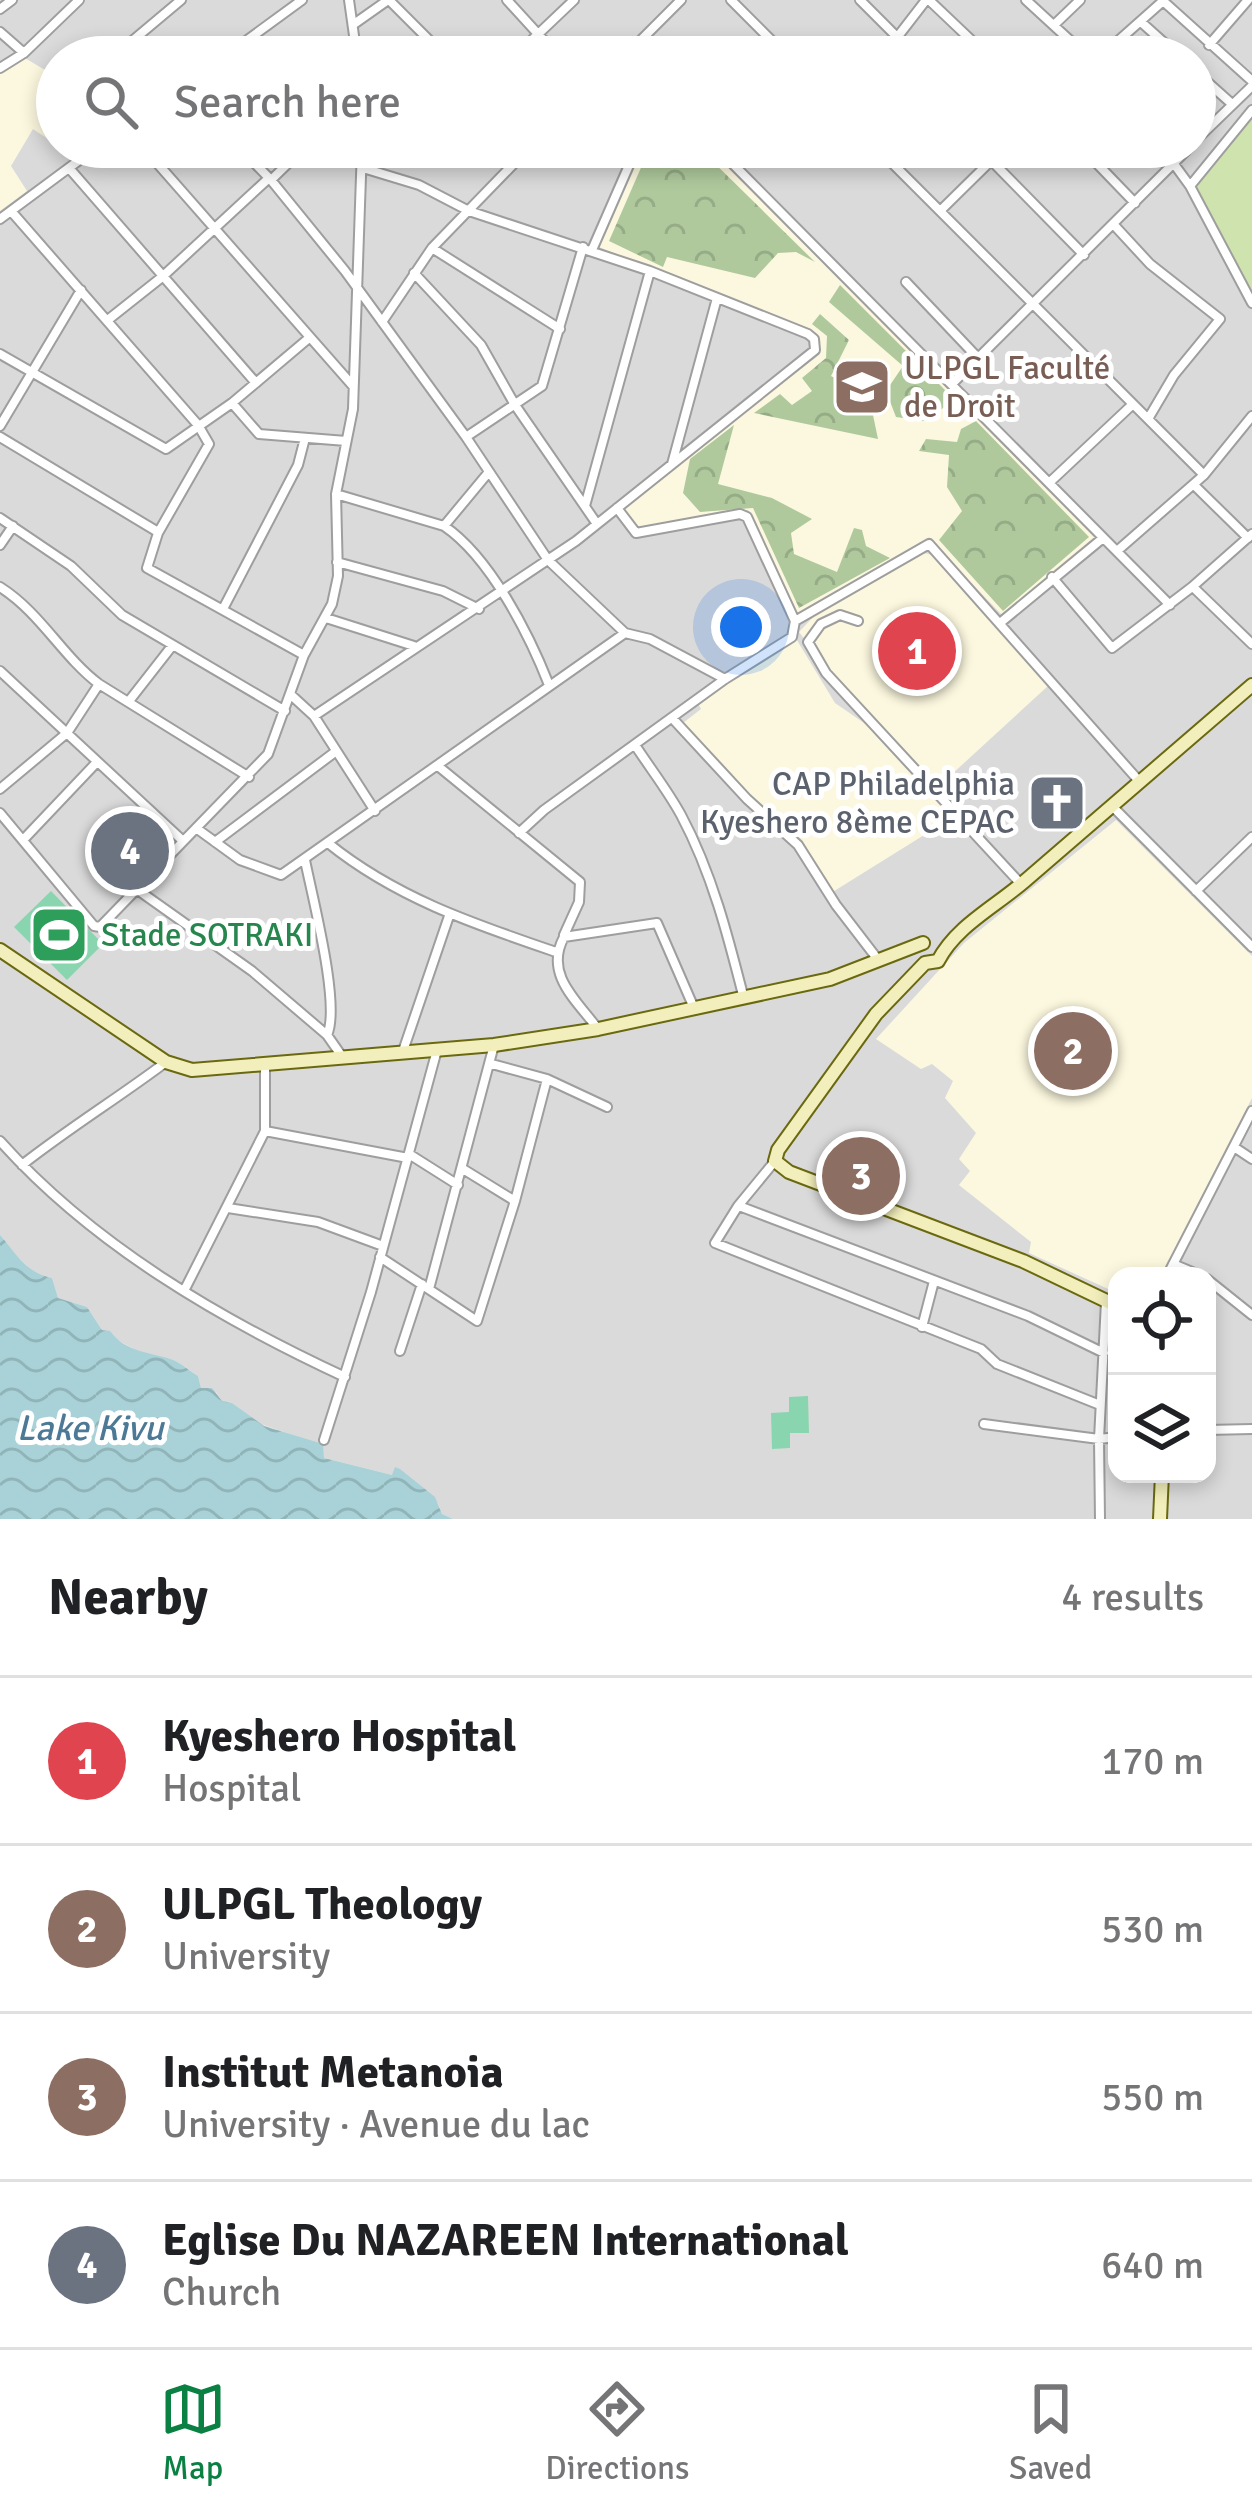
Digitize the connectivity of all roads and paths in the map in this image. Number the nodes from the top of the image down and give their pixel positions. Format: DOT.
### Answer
graph roads {
  1 [pos="12,0"];
  2 [pos="181,0"];
  3 [pos="302,0"];
  4 [pos="349,0"];
  5 [pos="388,0"];
  6 [pos="507,0"];
  7 [pos="574,0"];
  8 [pos="680,0"];
  9 [pos="731,0"];
  10 [pos="860,0"];
  11 [pos="927,0"];
  12 [pos="1026,0"];
  13 [pos="1080,0"];
  14 [pos="1248,0"];
  15 [pos="1162,1"];
  16 [pos="72,3"];
  17 [pos="0,10"];
  18 [pos="1141,22"];
  19 [pos="354,24"];
  20 [pos="1054,26"];
  21 [pos="0,32"];
  22 [pos="538,34"];
  23 [pos="40,36"];
  24 [pos="137,36"];
  25 [pos="253,36"];
  26 [pos="355,36"];
  27 [pos="425,36"];
  28 [pos="645,36"];
  29 [pos="767,36"];
  30 [pos="897,36"];
  31 [pos="899,36"];
  32 [pos="966,36"];
  33 [pos="1065,36"];
  34 [pos="1125,36"];
  35 [pos="1157,36"];
  36 [pos="1199,36"];
  37 [pos="1216,37"];
  38 [pos="36,40"];
  39 [pos="1216,51"];
  40 [pos="23,53"];
  41 [pos="0,68"];
  42 [pos="1252,83"];
  43 [pos="1216,90"];
  44 [pos="1232,104"];
  45 [pos="1252,110"];
  46 [pos="1216,119"];
  47 [pos="1216,154"];
  48 [pos="161,168"];
  49 [pos="259,168"];
  50 [pos="282,168"];
  51 [pos="510,168"];
  52 [pos="627,168"];
  53 [pos="737,168"];
  54 [pos="897,168"];
  55 [pos="983,168"];
  56 [pos="999,168"];
  57 [pos="1101,168"];
  58 [pos="1170,168"];
  59 [pos="1177,168"];
  60 [pos="1204,168"];
  61 [pos="68,169"];
  62 [pos="363,169"];
  63 [pos="270,179"];
  64 [pos="1190,185"];
  65 [pos="1135,203"];
  66 [pos="469,211"];
  67 [pos="940,211"];
  68 [pos="11,212"];
  69 [pos="0,219"];
  70 [pos="1114,225"];
  71 [pos="215,229"];
  72 [pos="432,248"];
  73 [pos="588,249"];
  74 [pos="1084,255"];
  75 [pos="650,271"];
  76 [pos="414,273"];
  77 [pos="162,278"];
  78 [pos="906,282"];
  79 [pos="356,285"];
  80 [pos="81,290"];
  81 [pos="718,298"];
  82 [pos="1252,303"];
  83 [pos="1033,304"];
  84 [pos="109,320"];
  85 [pos="382,322"];
  86 [pos="560,329"];
  87 [pos="309,338"];
  88 [pos="0,354"];
  89 [pos="978,358"];
  90 [pos="32,372"];
  91 [pos="256,383"];
  92 [pos="953,383"];
  93 [pos="354,387"];
  94 [pos="232,403"];
  95 [pos="1132,404"];
  96 [pos="515,405"];
  97 [pos="1252,416"];
  98 [pos="1148,419"];
  99 [pos="198,425"];
  100 [pos="0,426"];
  101 [pos="0,437"];
  102 [pos="466,437"];
  103 [pos="305,438"];
  104 [pos="346,441"];
  105 [pos="671,465"];
  106 [pos="488,473"];
  107 [pos="1204,475"];
  108 [pos="1050,482"];
  109 [pos="1193,484"];
  110 [pos="336,494"];
  111 [pos="585,506"];
  112 [pos="616,508"];
  113 [pos="0,518"];
  114 [pos="597,524"];
  115 [pos="13,526"];
  116 [pos="444,526"];
  117 [pos="158,532"];
  118 [pos="1250,536"];
  119 [pos="1103,538"];
  120 [pos="0,545"];
  121 [pos="1118,550"];
  122 [pos="548,560"];
  123 [pos="337,562"];
  124 [pos="1052,578"];
  125 [pos="0,587"];
  126 [pos="1192,587"];
  127 [pos="501,594"];
  128 [pos="1170,604"];
  129 [pos="224,607"];
  130 [pos="479,609"];
  131 [pos="326,618"];
  132 [pos="795,621"];
  133 [pos="858,621"];
  134 [pos="1000,623"];
  135 [pos="625,633"];
  136 [pos="1252,644"];
  137 [pos="172,646"];
  138 [pos="416,646"];
  139 [pos="304,655"];
  140 [pos="4,673"];
  141 [pos="725,679"];
  142 [pos="99,684"];
  143 [pos="0,686"];
  144 [pos="548,686"];
  145 [pos="1252,686"];
  146 [pos="290,694"];
  147 [pos="129,701"];
  148 [pos="285,711"];
  149 [pos="314,716"];
  150 [pos="673,719"];
  151 [pos="67,733"];
  152 [pos="635,745"];
  153 [pos="335,752"];
  154 [pos="97,762"];
  155 [pos="438,766"];
  156 [pos="249,777"];
  157 [pos="1138,781"];
  158 [pos="0,789"];
  159 [pos="1112,806"];
  160 [pos="375,811"];
  161 [pos="0,813"];
  162 [pos="196,828"];
  163 [pos="519,832"];
  164 [pos="1252,837"];
  165 [pos="22,840"];
  166 [pos="183,841"];
  167 [pos="215,842"];
  168 [pos="328,843"];
  169 [pos="305,860"];
  170 [pos="1021,884"];
  171 [pos="135,888"];
  172 [pos="1196,891"];
  173 [pos="449,915"];
  174 [pos="564,937"];
  175 [pos="923,943"];
  176 [pos="1252,947"];
  177 [pos="943,949"];
  178 [pos="0,950"];
  179 [pos="556,952"];
  180 [pos="879,961"];
  181 [pos="925,963"];
  182 [pos="744,1000"];
  183 [pos="695,1010"];
  184 [pos="598,1029"];
  185 [pos="327,1035"];
  186 [pos="494,1045"];
  187 [pos="437,1048"];
  188 [pos="403,1051"];
  189 [pos="341,1055"];
  190 [pos="166,1062"];
  191 [pos="265,1064"];
  192 [pos="492,1064"];
  193 [pos="548,1078"];
  194 [pos="607,1107"];
  195 [pos="1252,1111"];
  196 [pos="265,1131"];
  197 [pos="0,1141"];
  198 [pos="1234,1147"];
  199 [pos="409,1156"];
  200 [pos="1252,1159"];
  201 [pos="775,1161"];
  202 [pos="22,1165"];
  203 [pos="463,1169"];
  204 [pos="458,1185"];
  205 [pos="515,1201"];
  206 [pos="738,1206"];
  207 [pos="228,1208"];
  208 [pos="381,1251"];
  209 [pos="1173,1264"];
  210 [pos="1172,1267"];
  211 [pos="1180,1267"];
  212 [pos="934,1281"];
  213 [pos="426,1286"];
  214 [pos="1216,1286"];
  215 [pos="184,1289"];
  216 [pos="1108,1301"];
  217 [pos="1252,1315"];
  218 [pos="922,1328"];
  219 [pos="1108,1328"];
  220 [pos="400,1351"];
  221 [pos="1104,1353"];
  222 [pos="345,1377"];
  223 [pos="1100,1405"];
  224 [pos="984,1424"];
  225 [pos="1252,1429"];
  226 [pos="1216,1430"];
  227 [pos="1099,1438"];
  228 [pos="1108,1438"];
  229 [pos="324,1440"];
  230 [pos="1162,1483"];
  231 [pos="1100,1519"];
  232 [pos="1160,1519"];
  1 -- 17 [label="street"];
  2 -- 24 [label="street"];
  3 -- 25 [label="street"];
  4 -- 19 [label="street"];
  5 -- 19 [label="street"];
  5 -- 27 [label="street"];
  6 -- 22 [label="street"];
  7 -- 22 [label="street"];
  8 -- 28 [label="street"];
  9 -- 29 [label="street"];
  10 -- 30 [label="street"];
  11 -- 31 [label="street"];
  11 -- 32 [label="street"];
  12 -- 20 [label="street"];
  13 -- 20 [label="street"];
  14 -- 37 [label="street"];
  15 -- 18 [label="street"];
  15 -- 36 [label="street"];
  16 -- 23 [label="street"];
  18 -- 34 [label="street"];
  18 -- 35 [label="street"];
  19 -- 26 [label="street"];
  20 -- 33 [label="street"];
  21 -- 40 [label="street"];
  38 -- 40 [label="street"];
  39 -- 42 [label="street"];
  40 -- 41 [label="street"];
  42 -- 44 [label="street"];
  43 -- 44 [label="street"];
  44 -- 46 [label="street"];
  45 -- 47 [label="street"];
  48 -- 71 [label="street"];
  49 -- 63 [label="street"];
  50 -- 63 [label="street"];
  51 -- 66 [label="street"];
  52 -- 73 [label="street"];
  53 -- 92 [label="street"];
  54 -- 67 [label="street"];
  55 -- 67 [label="street"];
  56 -- 74 [label="street"];
  57 -- 65 [label="street"];
  58 -- 65 [label="street"];
  59 -- 64 [label="street"];
  60 -- 64 [label="street"];
  61 -- 68 [label="street"];
  61 -- 77 [label="street"];
  62 -- 66 [label="street"];
  62 -- 79 [label="street"];
  63 -- 71 [label="street"];
  63 -- 79 [label="street"];
  64 -- 82 [label="street"];
  65 -- 70 [label="street"];
  66 -- 72 [label="street"];
  66 -- 73 [label="street"];
  67 -- 83 [label="street"];
  68 -- 69 [label="street"];
  68 -- 80 [label="street"];
  70 -- 74 [label="street"];
  70 -- 98 [label="street"];
  71 -- 77 [label="street"];
  71 -- 87 [label="street"];
  72 -- 76 [label="street"];
  72 -- 86 [label="street"];
  73 -- 75 [label="street"];
  73 -- 86 [label="street"];
  74 -- 83 [label="street"];
  75 -- 81 [label="street"];
  75 -- 111 [label="street"];
  76 -- 85 [label="street"];
  76 -- 96 [label="street"];
  77 -- 84 [label="street"];
  77 -- 91 [label="street"];
  78 -- 89 [label="street"];
  79 -- 85 [label="street"];
  79 -- 93 [label="street"];
  80 -- 84 [label="street"];
  80 -- 90 [label="street"];
  81 -- 105 [label="street"];
  81 -- 105 [label="street"];
  83 -- 89 [label="street"];
  83 -- 95 [label="street"];
  84 -- 99 [label="street"];
  85 -- 102 [label="street"];
  86 -- 96 [label="street"];
  87 -- 91 [label="street"];
  87 -- 93 [label="street"];
  88 -- 90 [label="street"];
  89 -- 92 [label="street"];
  90 -- 99 [label="street"];
  90 -- 100 [label="street"];
  91 -- 94 [label="street"];
  92 -- 108 [label="street"];
  93 -- 104 [label="street"];
  94 -- 99 [label="street"];
  94 -- 103 [label="street"];
  95 -- 98 [label="street"];
  95 -- 108 [label="street"];
  96 -- 102 [label="street"];
  96 -- 111 [label="street"];
  97 -- 107 [label="street"];
  98 -- 107 [label="street"];
  99 -- 117 [label="street"];
  101 -- 117 [label="street"];
  102 -- 106 [label="street"];
  103 -- 104 [label="street"];
  103 -- 129 [label="street"];
  104 -- 110 [label="street"];
  105 -- 112 [label="street"];
  106 -- 116 [label="street"];
  106 -- 122 [label="street"];
  107 -- 109 [label="street"];
  108 -- 119 [label="street"];
  109 -- 118 [label="street"];
  109 -- 121 [label="street"];
  110 -- 116 [label="street"];
  110 -- 123 [label="street"];
  111 -- 114 [label="street"];
  112 -- 114 [label="street"];
  112 -- 132 [label="street"];
  113 -- 115 [label="street"];
  114 -- 122 [label="street"];
  115 -- 120 [label="street"];
  115 -- 137 [label="street"];
  116 -- 127 [label="street"];
  117 -- 129 [label="street"];
  118 -- 126 [label="street"];
  119 -- 121 [label="street"];
  119 -- 124 [label="street"];
  121 -- 128 [label="street"];
  122 -- 127 [label="street"];
  122 -- 135 [label="street"];
  123 -- 130 [label="street"];
  123 -- 131 [label="street"];
  124 -- 128 [label="street"];
  124 -- 134 [label="street"];
  125 -- 142 [label="street"];
  126 -- 128 [label="street"];
  126 -- 136 [label="street"];
  127 -- 130 [label="street"];
  127 -- 144 [label="street"];
  129 -- 139 [label="street"];
  130 -- 138 [label="street"];
  131 -- 138 [label="street"];
  131 -- 139 [label="street"];
  132 -- 134 [label="street"];
  132 -- 141 [label="street"];
  133 -- 170 [label="street"];
  134 -- 157 [label="street"];
  135 -- 141 [label="street"];
  135 -- 144 [label="street"];
  137 -- 147 [label="street"];
  137 -- 148 [label="street"];
  138 -- 149 [label="street"];
  139 -- 146 [label="street"];
  140 -- 143 [label="street"];
  140 -- 151 [label="street"];
  141 -- 150 [label="street"];
  142 -- 147 [label="street"];
  142 -- 151 [label="street"];
  144 -- 155 [label="street"];
  145 -- 157 [label="main road"];
  146 -- 148 [label="street"];
  146 -- 149 [label="street"];
  147 -- 156 [label="street"];
  148 -- 156 [label="street"];
  149 -- 153 [label="street"];
  150 -- 152 [label="street"];
  150 -- 180 [label="street"];
  151 -- 154 [label="street"];
  151 -- 158 [label="street"];
  152 -- 163 [label="street"];
  152 -- 182 [label="street"];
  153 -- 160 [label="street"];
  153 -- 167 [label="street"];
  154 -- 165 [label="street"];
  154 -- 166 [label="street"];
  155 -- 160 [label="street"];
  155 -- 163 [label="street"];
  156 -- 162 [label="street"];
  157 -- 159 [label="main road"];
  159 -- 170 [label="main road"];
  159 -- 172 [label="street"];
  160 -- 168 [label="street"];
  161 -- 165 [label="street"];
  162 -- 166 [label="street"];
  162 -- 167 [label="street"];
  163 -- 174 [label="street"];
  164 -- 172 [label="street"];
  165 -- 171 [label="street"];
  166 -- 171 [label="street"];
  167 -- 169 [label="street"];
  168 -- 169 [label="street"];
  168 -- 173 [label="street"];
  169 -- 185 [label="street"];
  170 -- 177 [label="main road"];
  171 -- 185 [label="street"];
  172 -- 176 [label="street"];
  173 -- 179 [label="street"];
  173 -- 188 [label="street"];
  174 -- 179 [label="street"];
  174 -- 183 [label="street"];
  175 -- 177 [label="main road"];
  175 -- 180 [label="main road"];
  175 -- 181 [label="main road"];
  177 -- 181 [label="main road"];
  178 -- 190 [label="main road"];
  179 -- 184 [label="street"];
  180 -- 182 [label="main road"];
  181 -- 201 [label="main road"];
  182 -- 183 [label="main road"];
  183 -- 184 [label="main road"];
  184 -- 186 [label="main road"];
  185 -- 189 [label="street"];
  186 -- 187 [label="main road"];
  186 -- 192 [label="street"];
  187 -- 188 [label="main road"];
  187 -- 199 [label="street"];
  188 -- 189 [label="main road"];
  189 -- 191 [label="main road"];
  190 -- 191 [label="main road"];
  190 -- 202 [label="street"];
  191 -- 196 [label="street"];
  192 -- 193 [label="street"];
  192 -- 203 [label="street"];
  193 -- 194 [label="street"];
  193 -- 205 [label="street"];
  195 -- 198 [label="street"];
  196 -- 199 [label="street"];
  196 -- 207 [label="street"];
  197 -- 202 [label="street"];
  198 -- 200 [label="street"];
  198 -- 209 [label="street"];
  199 -- 204 [label="street"];
  199 -- 208 [label="street"];
  201 -- 206 [label="street"];
  201 -- 216 [label="main road"];
  202 -- 215 [label="street"];
  203 -- 204 [label="street"];
  203 -- 205 [label="street"];
  204 -- 213 [label="street"];
  205 -- 213 [label="street"];
  206 -- 212 [label="street"];
  206 -- 218 [label="street"];
  207 -- 208 [label="street"];
  207 -- 215 [label="street"];
  208 -- 213 [label="street"];
  208 -- 222 [label="street"];
  209 -- 210 [label="street"];
  209 -- 211 [label="street"];
  212 -- 218 [label="street"];
  212 -- 221 [label="street"];
  213 -- 220 [label="street"];
  214 -- 217 [label="street"];
  215 -- 222 [label="street"];
  218 -- 223 [label="street"];
  219 -- 221 [label="street"];
  221 -- 223 [label="street"];
  222 -- 229 [label="street"];
  223 -- 227 [label="street"];
  224 -- 227 [label="street"];
  225 -- 226 [label="street"];
  227 -- 228 [label="street"];
  227 -- 231 [label="street"];
  230 -- 232 [label="main road"];
}
